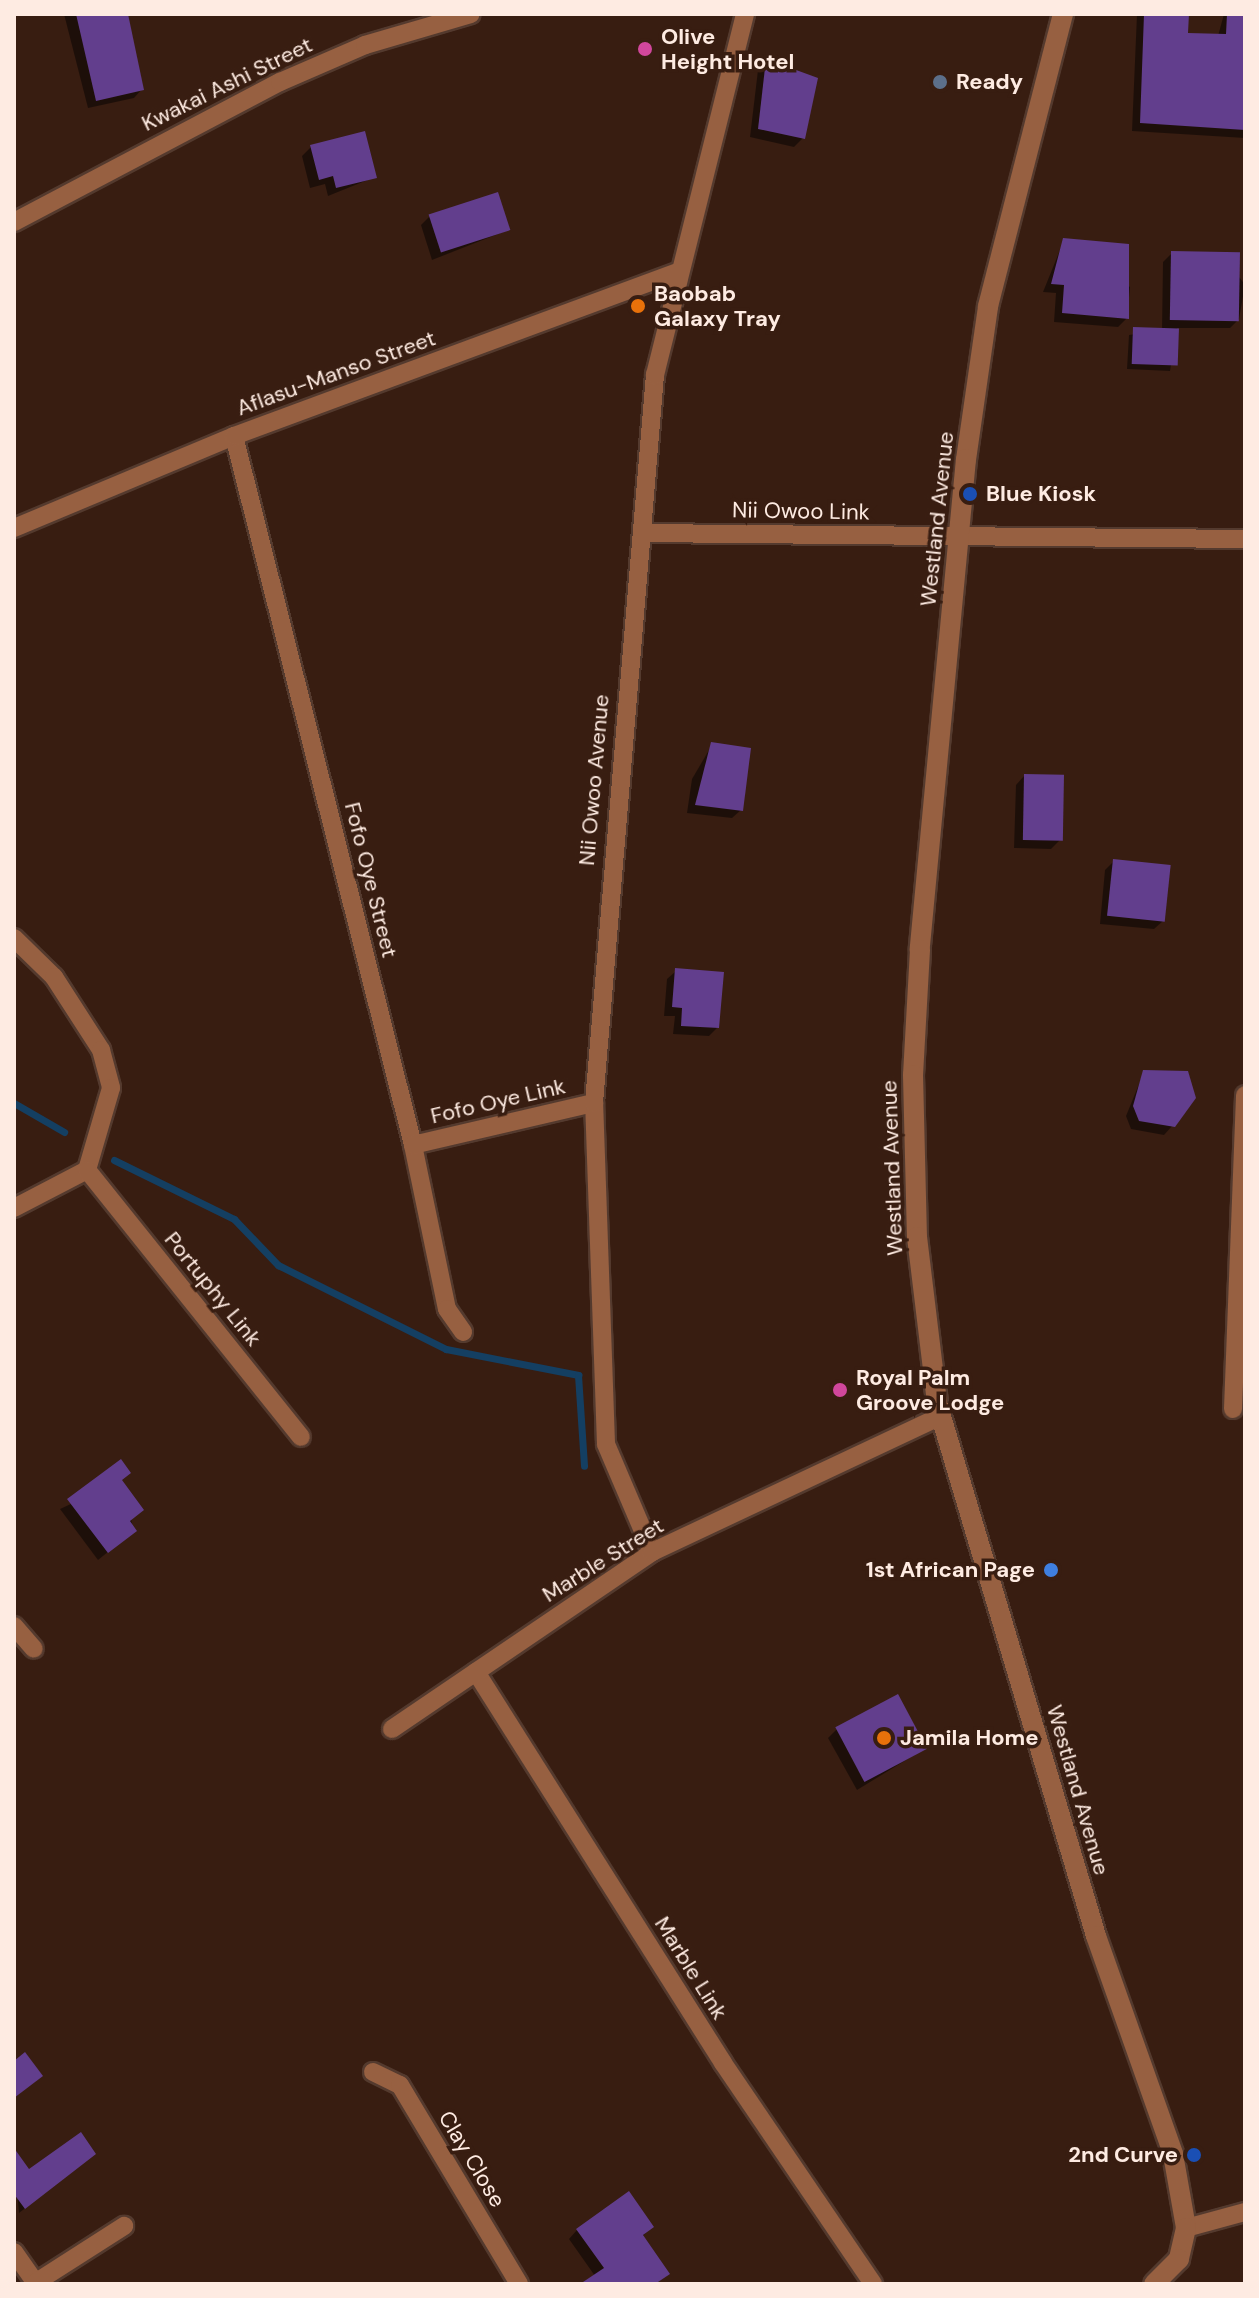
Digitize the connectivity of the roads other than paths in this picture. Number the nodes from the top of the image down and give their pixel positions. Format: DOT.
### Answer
graph roads {
  1 [pos="471,14"];
  2 [pos="745,14"];
  3 [pos="1063,14"];
  4 [pos="14,222"];
  5 [pos="679,271"];
  6 [pos="234,436"];
  7 [pos="14,528"];
  8 [pos="642,533"];
  9 [pos="959,537"];
  10 [pos="1245,539"];
  11 [pos="14,938"];
  12 [pos="1245,1095"];
  13 [pos="594,1103"];
  14 [pos="413,1145"];
  15 [pos="87,1170"];
  16 [pos="14,1208"];
  17 [pos="463,1332"];
  18 [pos="1233,1409"];
  19 [pos="941,1416"];
  20 [pos="301,1437"];
  21 [pos="652,1552"];
  22 [pos="14,1626"];
  23 [pos="34,1649"];
  24 [pos="476,1672"];
  25 [pos="392,1729"];
  26 [pos="373,2072"];
  27 [pos="1245,2212"];
  28 [pos="124,2226"];
  29 [pos="1186,2228"];
  30 [pos="14,2252"];
  31 [pos="35,2283"];
  32 [pos="519,2284"];
  33 [pos="873,2284"];
  34 [pos="1154,2284"];
  1 -- 4 [label="street, Kwakai Ashi Street"];
  2 -- 5 [label="street, Nii Owoo Avenue"];
  3 -- 9 [label="street, Westland Avenue"];
  5 -- 6 [label="street, Aflasu-Manso Street"];
  5 -- 8 [label="street, Nii Owoo Avenue"];
  6 -- 7 [label="street, Aflasu-Manso Street"];
  6 -- 14 [label="street, Fofo Oye Street"];
  8 -- 9 [label="street, Nii Owoo Link"];
  8 -- 13 [label="street, Nii Owoo Avenue"];
  9 -- 10 [label="street, Nii Owoo Link"];
  9 -- 19 [label="street, Westland Avenue"];
  11 -- 15 [label="street"];
  12 -- 18 [label="street"];
  13 -- 14 [label="street, Fofo Oye Link"];
  13 -- 21 [label="street, Nii Owoo Avenue"];
  14 -- 17 [label="street, Fofo Oye Street"];
  15 -- 16 [label="street"];
  15 -- 20 [label="street, Portuphy Link"];
  19 -- 21 [label="street, Marble Street"];
  19 -- 29 [label="street, Westland Avenue"];
  21 -- 24 [label="street, Marble Street"];
  22 -- 23 [label="street"];
  24 -- 25 [label="street, Marble Street"];
  24 -- 33 [label="street, Marble Link"];
  26 -- 32 [label="street, Clay Close"];
  27 -- 29 [label="street"];
  28 -- 31 [label="street"];
  29 -- 34 [label="street, Westland Avenue"];
  30 -- 31 [label="street"];
}
